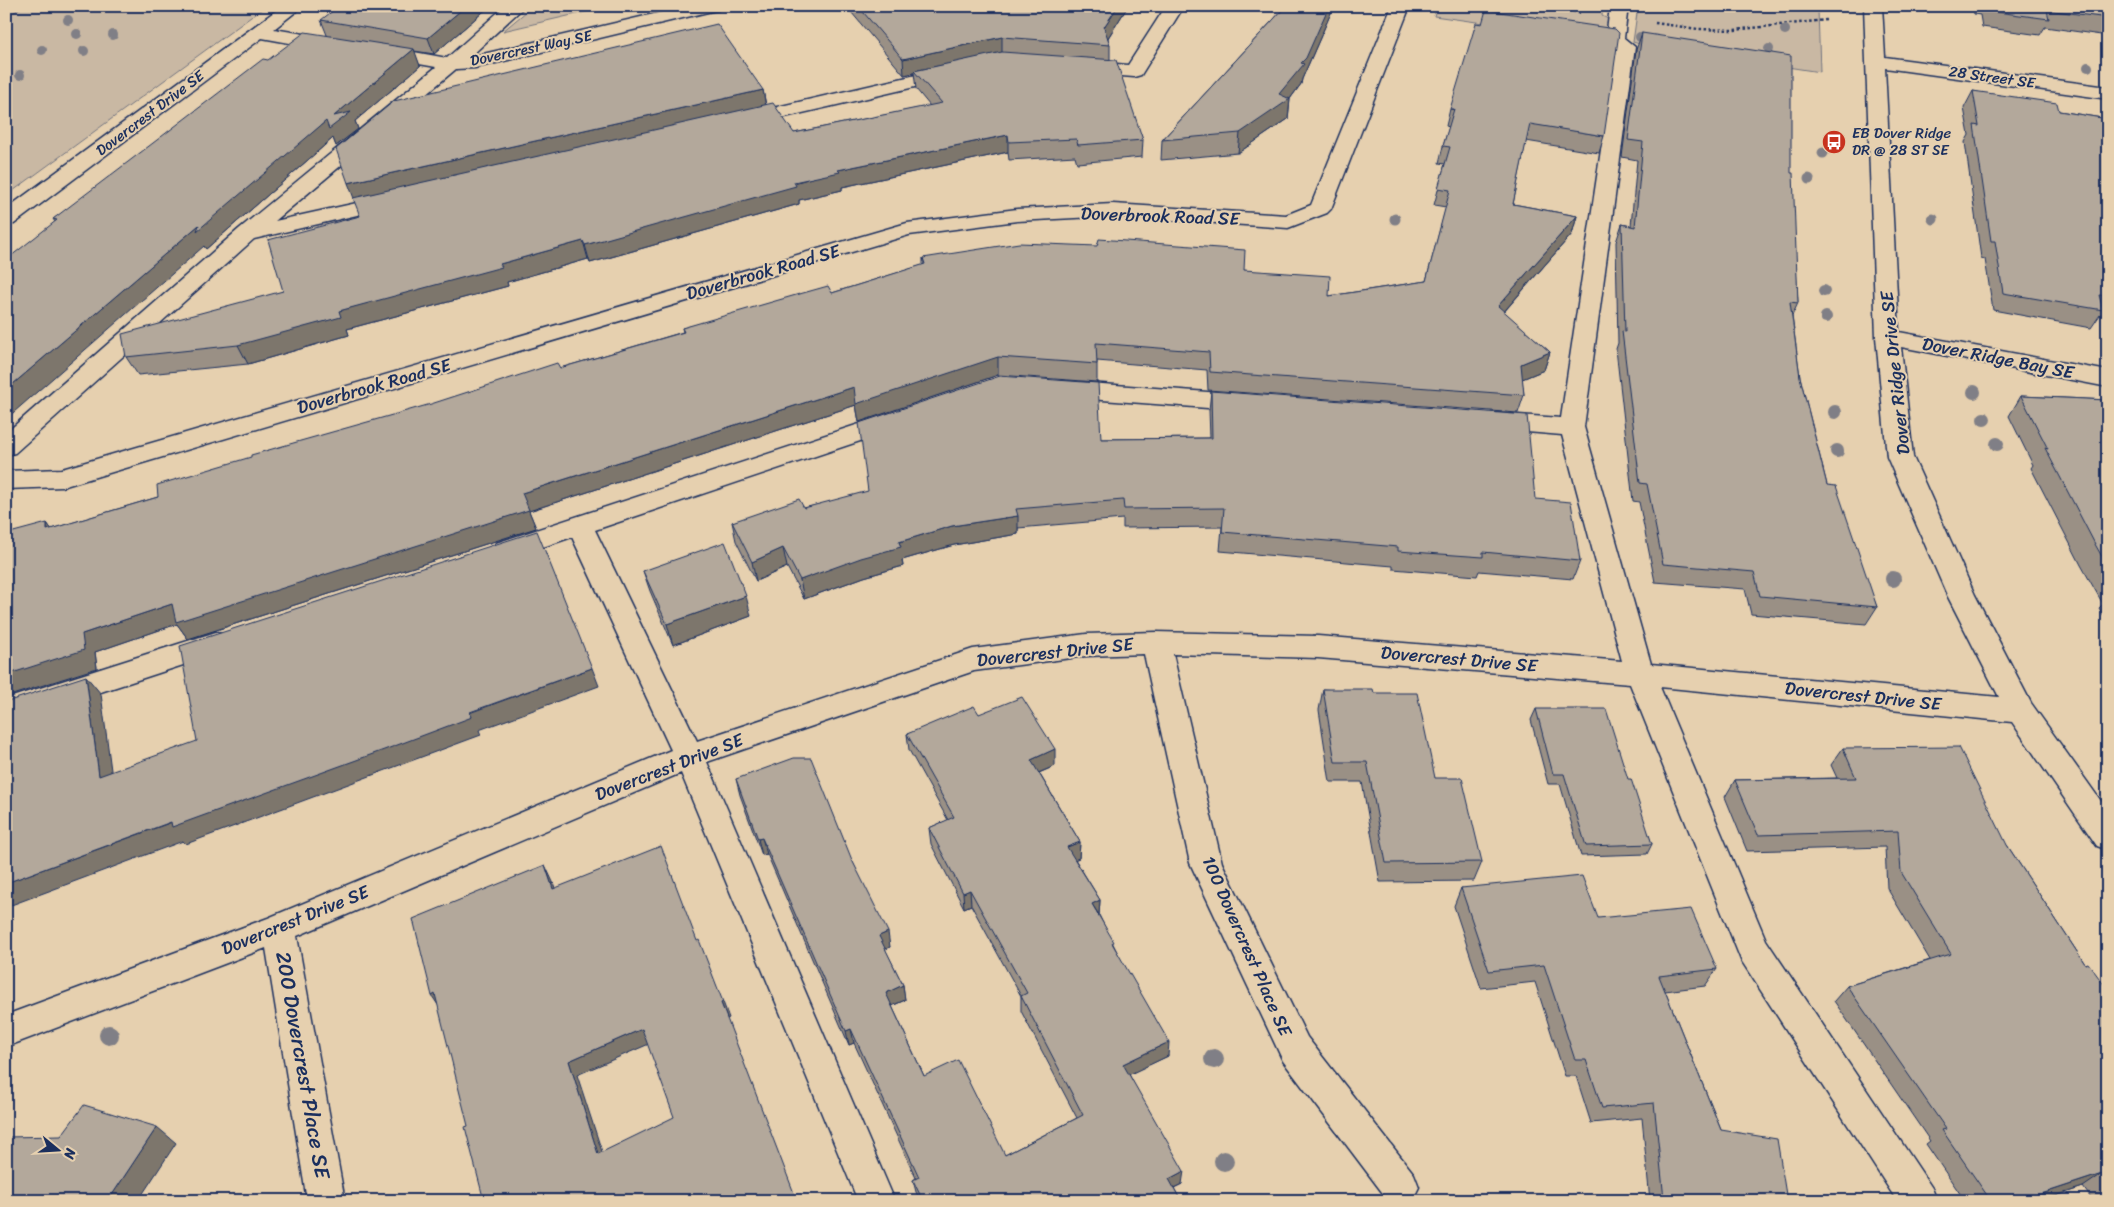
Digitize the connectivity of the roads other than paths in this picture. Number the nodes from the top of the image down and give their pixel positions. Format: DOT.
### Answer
graph roads {
  1 [pos="294,6"];
  2 [pos="516,6"];
  3 [pos="712,6"];
  4 [pos="1175,6"];
  5 [pos="1401,6"];
  6 [pos="1873,6"];
  7 [pos="1618,12"];
  8 [pos="259,32"];
  9 [pos="1876,61"];
  10 [pos="451,64"];
  11 [pos="1068,66"];
  12 [pos="973,68"];
  13 [pos="2108,93"];
  14 [pos="722,125"];
  15 [pos="412,196"];
  16 [pos="6,219"];
  17 [pos="248,234"];
  18 [pos="1888,337"];
  19 [pos="2108,379"];
  20 [pos="1039,388"];
  21 [pos="1266,405"];
  22 [pos="915,413"];
  23 [pos="1474,420"];
  24 [pos="1572,428"];
  25 [pos="6,447"];
  26 [pos="6,480"];
  27 [pos="580,526"];
  28 [pos="486,556"];
  29 [pos="241,635"];
  30 [pos="1156,643"];
  31 [pos="1640,674"];
  32 [pos="6,711"];
  33 [pos="2021,711"];
  34 [pos="688,756"];
  35 [pos="2108,837"];
  36 [pos="279,928"];
  37 [pos="6,1031"];
  38 [pos="1401,1187"];
  39 [pos="326,1201"];
  40 [pos="877,1201"];
  41 [pos="1919,1201"];
  1 -- 8 [label="street, Dovercrest Drive SE"];
  2 -- 10 [label="street"];
  3 -- 10 [label="street, Dovercrest Way SE"];
  4 -- 11 [label="street"];
  5 -- 26 [label="street, Doverbrook Road SE"];
  6 -- 9 [label="street, Dover Ridge Drive SE"];
  7 -- 24 [label="street"];
  8 -- 10 [label="street, Dovercrest Way SE"];
  8 -- 16 [label="street, Dovercrest Drive SE"];
  9 -- 13 [label="street, 28 Street SE"];
  9 -- 18 [label="street, Dover Ridge Drive SE"];
  10 -- 17 [label="street"];
  12 -- 14 [label="street"];
  15 -- 17 [label="street"];
  17 -- 25 [label="street"];
  18 -- 19 [label="street, Dover Ridge Bay SE"];
  18 -- 33 [label="street, Dover Ridge Drive SE"];
  20 -- 21 [label="street"];
  22 -- 27 [label="street"];
  23 -- 24 [label="street"];
  24 -- 31 [label="street"];
  27 -- 28 [label="street"];
  27 -- 34 [label="street"];
  29 -- 32 [label="street"];
  30 -- 31 [label="street, Dovercrest Drive SE"];
  30 -- 34 [label="street, Dovercrest Drive SE"];
  30 -- 38 [label="street, 100 Dovercrest Place SE"];
  31 -- 33 [label="street, Dovercrest Drive SE"];
  31 -- 41 [label="street"];
  33 -- 35 [label="street, Dover Ridge Drive SE"];
  34 -- 36 [label="street, Dovercrest Drive SE"];
  34 -- 40 [label="street"];
  36 -- 37 [label="street, Dovercrest Drive SE"];
  36 -- 39 [label="street, 200 Dovercrest Place SE"];
}
